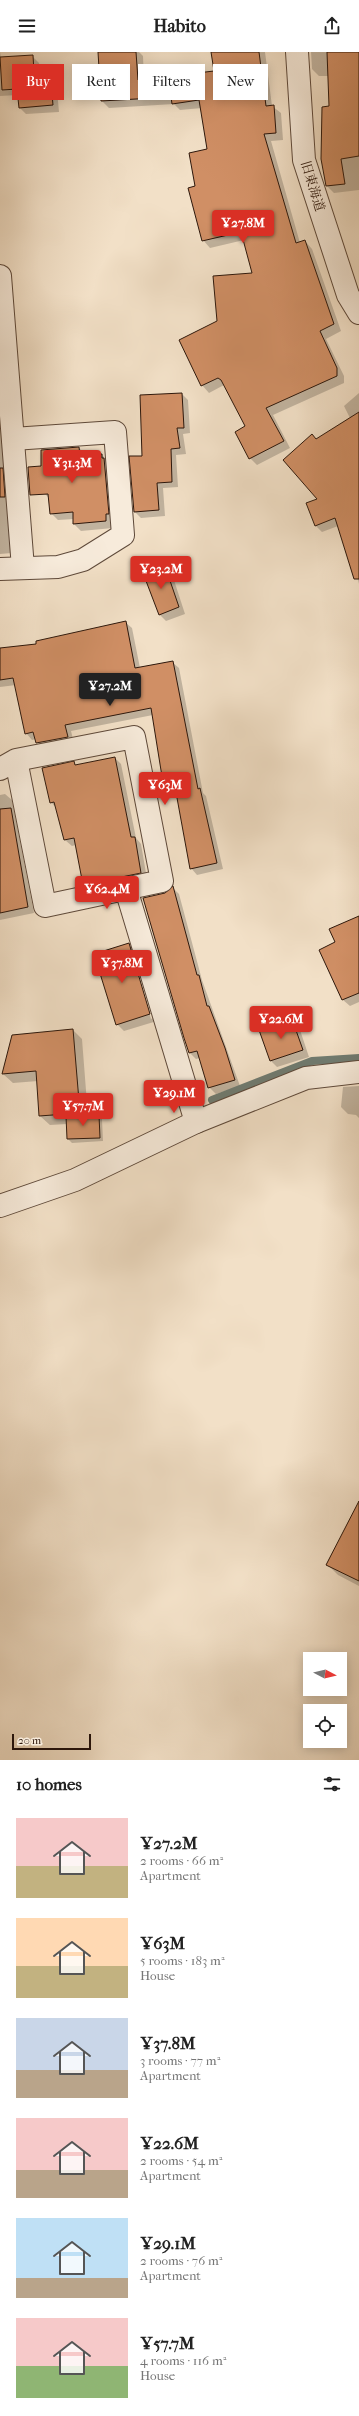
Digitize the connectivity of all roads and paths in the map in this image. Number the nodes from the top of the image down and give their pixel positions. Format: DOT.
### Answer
graph roads {
  1 [pos="296,52"];
  2 [pos="0,276"];
  3 [pos="359,313"];
  4 [pos="13,439"];
  5 [pos="0,568"];
  6 [pos="23,568"];
  7 [pos="8,764"];
  8 [pos="126,889"];
  9 [pos="359,1072"];
  10 [pos="196,1122"];
  11 [pos="0,1206"];
  1 -- 3 [label="street, 旧東海道"];
  2 -- 4 [label="street"];
  4 -- 6 [label="street"];
  4 -- 6 [label="street"];
  5 -- 6 [label="street"];
  7 -- 8 [label="street"];
  7 -- 8 [label="street"];
  8 -- 10 [label="street"];
  9 -- 10 [label="street"];
  10 -- 11 [label="street"];
}
